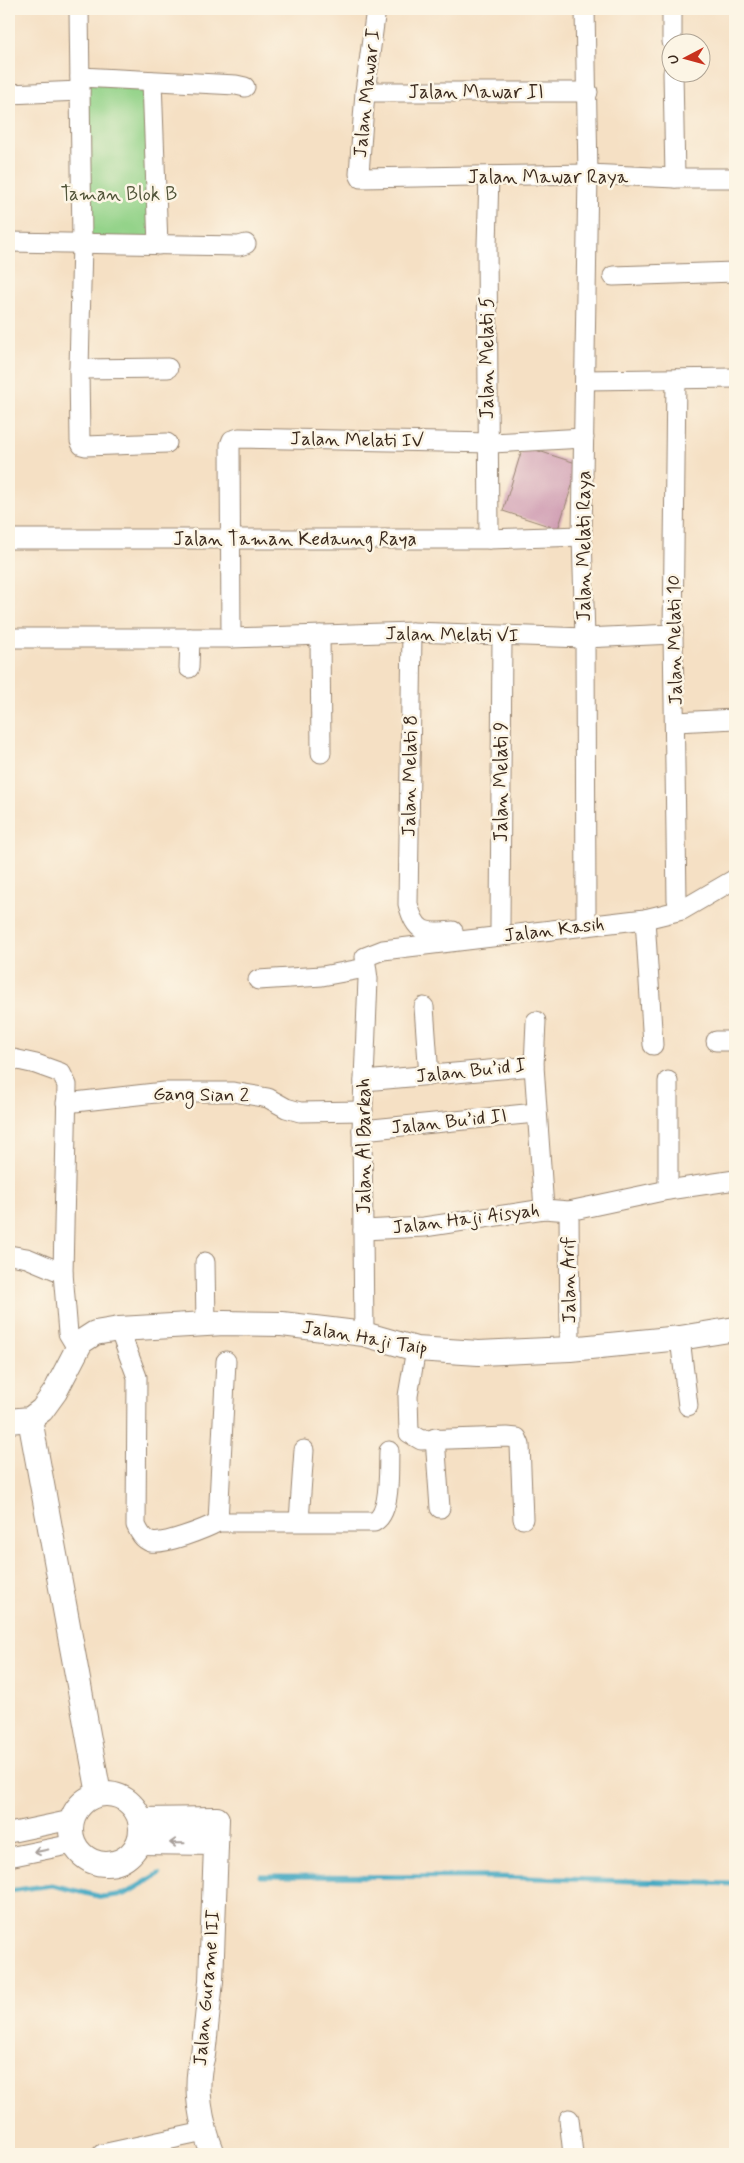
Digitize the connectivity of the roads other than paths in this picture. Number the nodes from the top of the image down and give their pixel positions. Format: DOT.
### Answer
graph roads {
  1 [pos="79,9"];
  2 [pos="376,9"];
  3 [pos="585,9"];
  4 [pos="672,9"];
  5 [pos="672,32"];
  6 [pos="152,81"];
  7 [pos="673,82"];
  8 [pos="80,84"];
  9 [pos="245,87"];
  10 [pos="365,92"];
  11 [pos="588,92"];
  12 [pos="9,94"];
  13 [pos="588,174"];
  14 [pos="489,176"];
  15 [pos="361,178"];
  16 [pos="675,178"];
  17 [pos="735,178"];
  18 [pos="9,242"];
  19 [pos="82,243"];
  20 [pos="246,244"];
  21 [pos="158,245"];
  22 [pos="735,272"];
  23 [pos="613,276"];
  24 [pos="168,368"];
  25 [pos="79,369"];
  26 [pos="735,378"];
  27 [pos="676,379"];
  28 [pos="585,380"];
  29 [pos="584,438"];
  30 [pos="167,443"];
  31 [pos="487,443"];
  32 [pos="582,536"];
  33 [pos="9,539"];
  34 [pos="489,539"];
  35 [pos="229,540"];
  36 [pos="412,632"];
  37 [pos="673,634"];
  38 [pos="320,635"];
  39 [pos="502,636"];
  40 [pos="9,638"];
  41 [pos="190,638"];
  42 [pos="231,638"];
  43 [pos="585,638"];
  44 [pos="189,668"];
  45 [pos="735,719"];
  46 [pos="676,722"];
  47 [pos="321,753"];
  48 [pos="735,864"];
  49 [pos="735,879"];
  50 [pos="677,900"];
  51 [pos="586,918"];
  52 [pos="645,919"];
  53 [pos="500,928"];
  54 [pos="365,963"];
  55 [pos="258,980"];
  56 [pos="424,1007"];
  57 [pos="536,1021"];
  58 [pos="716,1041"];
  59 [pos="735,1041"];
  60 [pos="653,1045"];
  61 [pos="9,1058"];
  62 [pos="534,1066"];
  63 [pos="429,1076"];
  64 [pos="668,1081"];
  65 [pos="364,1082"];
  66 [pos="66,1103"];
  67 [pos="362,1110"];
  68 [pos="536,1113"];
  69 [pos="362,1130"];
  70 [pos="735,1180"];
  71 [pos="668,1190"];
  72 [pos="544,1209"];
  73 [pos="569,1211"];
  74 [pos="364,1230"];
  75 [pos="9,1256"];
  76 [pos="205,1262"];
  77 [pos="63,1273"];
  78 [pos="206,1324"];
  79 [pos="119,1329"];
  80 [pos="735,1329"];
  81 [pos="364,1334"];
  82 [pos="680,1338"];
  83 [pos="77,1348"];
  84 [pos="416,1349"];
  85 [pos="570,1349"];
  86 [pos="226,1361"];
  87 [pos="688,1406"];
  88 [pos="19,1420"];
  89 [pos="435,1438"];
  90 [pos="304,1450"];
  91 [pos="389,1451"];
  92 [pos="440,1508"];
  93 [pos="523,1520"];
  94 [pos="299,1521"];
  95 [pos="218,1522"];
  96 [pos="99,1794"];
  97 [pos="71,1820"];
  98 [pos="139,1831"];
  99 [pos="9,1833"];
  100 [pos="216,1843"];
  101 [pos="73,1844"];
  102 [pos="9,1858"];
  103 [pos="568,2119"];
  104 [pos="204,2132"];
  105 [pos="102,2154"];
  106 [pos="213,2154"];
  107 [pos="573,2154"];
  1 -- 8 [label="street"];
  2 -- 10 [label="street, Jalan Mawar I"];
  3 -- 11 [label="street, Jalan Melati Raya"];
  4 -- 5 [label="street"];
  6 -- 8 [label="street"];
  6 -- 9 [label="street"];
  6 -- 21 [label="street"];
  7 -- 16 [label="street"];
  8 -- 12 [label="street"];
  8 -- 19 [label="street"];
  10 -- 11 [label="street, Jalan Mawar II"];
  10 -- 15 [label="street, Jalan Mawar I"];
  11 -- 13 [label="street, Jalan Melati Raya"];
  13 -- 14 [label="street, Jalan Mawar Raya"];
  13 -- 16 [label="street, Jalan Mawar Raya"];
  13 -- 28 [label="street, Jalan Melati Raya"];
  14 -- 15 [label="street, Jalan Mawar Raya"];
  14 -- 31 [label="street, Jalan Melati 5"];
  16 -- 17 [label="street, Jalan Mawar Raya"];
  18 -- 19 [label="street"];
  19 -- 21 [label="street"];
  19 -- 25 [label="street"];
  20 -- 21 [label="street"];
  22 -- 23 [label="street"];
  24 -- 25 [label="street"];
  25 -- 30 [label="street"];
  26 -- 27 [label="street"];
  27 -- 28 [label="street"];
  27 -- 37 [label="street, Jalan Melati 10"];
  28 -- 29 [label="street, Jalan Melati Raya"];
  29 -- 31 [label="street, Jalan Melati IV"];
  29 -- 32 [label="street, Jalan Melati Raya"];
  31 -- 34 [label="street, Jalan Melati 5"];
  31 -- 35 [label="street, Jalan Melati IV"];
  32 -- 34 [label="street, Jalan Taman Kedaung Raya"];
  32 -- 43 [label="street, Jalan Melati Raya"];
  33 -- 35 [label="street, Jalan Taman Kedaung Raya"];
  34 -- 35 [label="street, Jalan Taman Kedaung Raya"];
  35 -- 42 [label="street"];
  36 -- 38 [label="street, Jalan Melati VI"];
  36 -- 39 [label="street, Jalan Melati VI"];
  36 -- 53 [label="street, Jalan Melati 8"];
  37 -- 43 [label="street, Jalan Melati VI"];
  37 -- 46 [label="street, Jalan Melati 10"];
  38 -- 42 [label="street, Jalan Melati VI"];
  38 -- 47 [label="street"];
  39 -- 43 [label="street, Jalan Melati VI"];
  39 -- 53 [label="street, Jalan Melati 9"];
  40 -- 41 [label="street, Jalan Melati VI"];
  41 -- 42 [label="street, Jalan Melati VI"];
  41 -- 44 [label="street"];
  43 -- 51 [label="street, Jalan Melati Raya"];
  45 -- 46 [label="street"];
  46 -- 50 [label="street, Jalan Melati 10"];
  48 -- 50 [label="street"];
  49 -- 52 [label="street, Jalan Kasih"];
  50 -- 51 [label="street"];
  51 -- 53 [label="street"];
  52 -- 54 [label="street, Jalan Kasih"];
  52 -- 60 [label="street"];
  54 -- 55 [label="street, Jalan Kasih"];
  54 -- 65 [label="street, Jalan Al Barkah"];
  56 -- 63 [label="street"];
  57 -- 62 [label="street, Jalan Bu’id I"];
  58 -- 59 [label="street"];
  61 -- 66 [label="street"];
  62 -- 63 [label="street, Jalan Bu’id I"];
  62 -- 68 [label="street"];
  63 -- 65 [label="street, Jalan Bu’id I"];
  64 -- 71 [label="street"];
  65 -- 67 [label="street, Jalan Al Barkah"];
  66 -- 67 [label="street, Gang Sian 2"];
  66 -- 77 [label="street"];
  67 -- 69 [label="street, Jalan Al Barkah"];
  68 -- 69 [label="street, Jalan Bu’id II"];
  68 -- 72 [label="street"];
  69 -- 74 [label="street, Jalan Al Barkah"];
  70 -- 71 [label="street, Jalan Haji Aisyah"];
  71 -- 73 [label="street, Jalan Haji Aisyah"];
  72 -- 73 [label="street, Jalan Haji Aisyah"];
  72 -- 74 [label="street, Jalan Haji Aisyah"];
  73 -- 85 [label="street, Jalan Arif"];
  74 -- 81 [label="street, Jalan Al Barkah"];
  75 -- 77 [label="street"];
  76 -- 78 [label="street"];
  77 -- 83 [label="street"];
  78 -- 79 [label="street, Jalan Haji Taip"];
  78 -- 81 [label="street, Jalan Haji Taip"];
  79 -- 83 [label="street, Jalan Haji Taip"];
  79 -- 95 [label="street"];
  80 -- 82 [label="street, Jalan Haji Taip"];
  81 -- 84 [label="street, Jalan Haji Taip"];
  82 -- 85 [label="street, Jalan Haji Taip"];
  82 -- 87 [label="street"];
  83 -- 88 [label="street, Jalan Haji Taip"];
  84 -- 85 [label="street, Jalan Haji Taip"];
  84 -- 89 [label="street"];
  86 -- 95 [label="street"];
  88 -- 96 [label="street"];
  89 -- 92 [label="street"];
  89 -- 93 [label="street"];
  90 -- 94 [label="street"];
  91 -- 94 [label="street"];
  94 -- 95 [label="street"];
  96 -- 97 [label="street"];
  96 -- 98 [label="street"];
  97 -- 99 [label="street"];
  97 -- 101 [label="street"];
  100 -- 98 [label="street, one-way"];
  98 -- 100 [label="street, Jalan Gurame III"];
  98 -- 101 [label="street"];
  100 -- 104 [label="street, Jalan Gurame III"];
  101 -- 102 [label="street, one-way"];
  103 -- 107 [label="street"];
  104 -- 105 [label="street"];
  104 -- 106 [label="street, Jalan Gurame III"];
}
